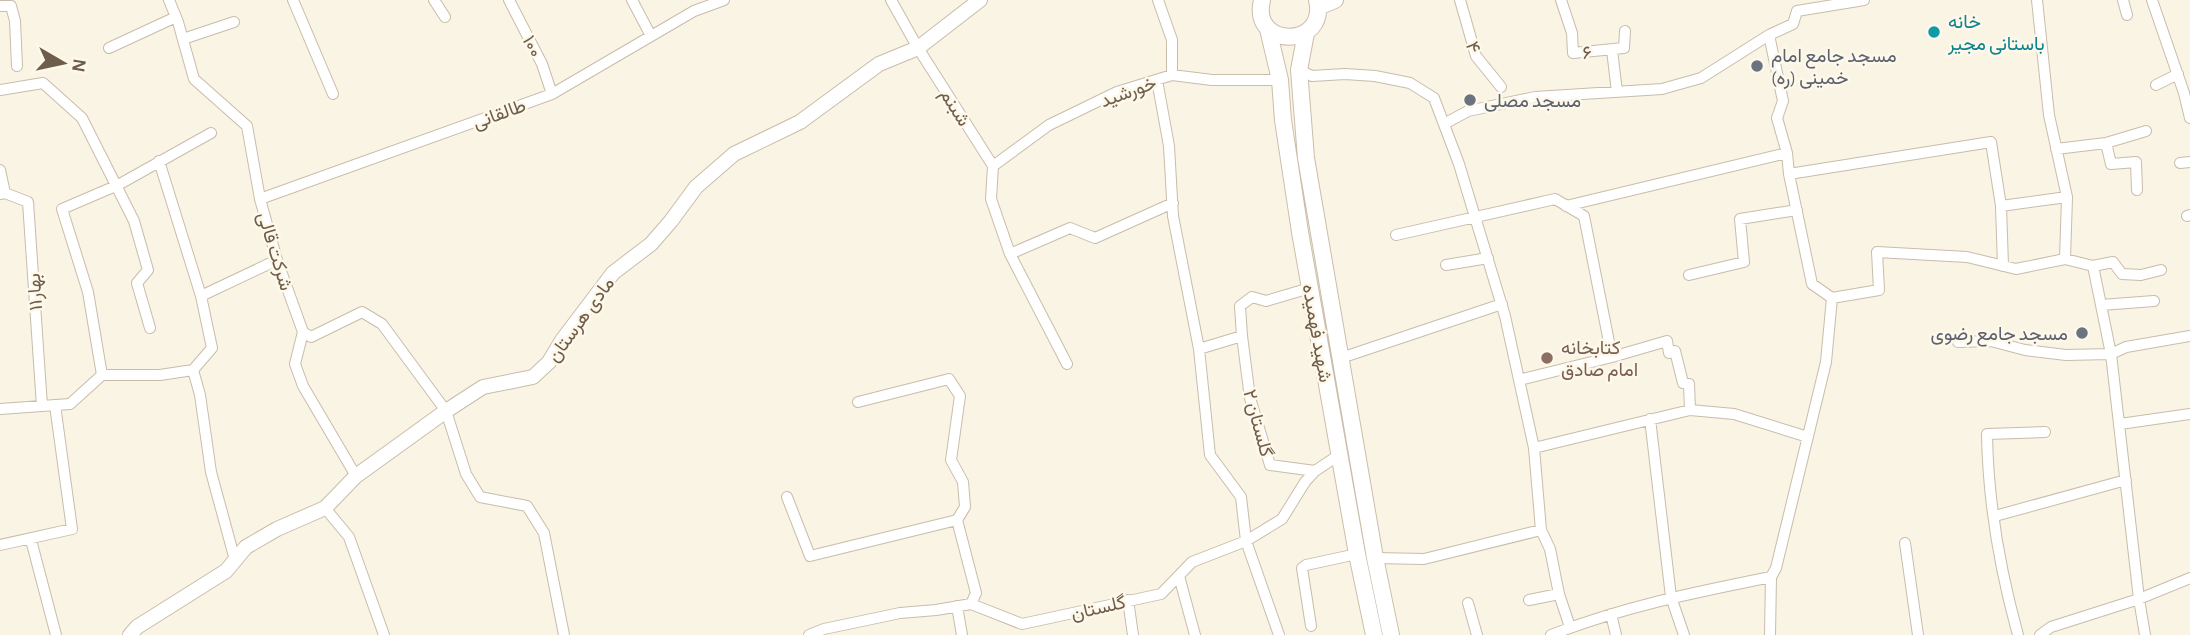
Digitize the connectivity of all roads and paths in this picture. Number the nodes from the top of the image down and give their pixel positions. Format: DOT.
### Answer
graph roads {
  1 [pos="169,0"];
  2 [pos="293,0"];
  3 [pos="435,0"];
  4 [pos="509,0"];
  5 [pos="632,0"];
  6 [pos="724,0"];
  7 [pos="891,0"];
  8 [pos="980,0"];
  9 [pos="1158,0"];
  10 [pos="1262,0"];
  11 [pos="1335,0"];
  12 [pos="1460,0"];
  13 [pos="1561,0"];
  14 [pos="1859,0"];
  15 [pos="1864,0"];
  16 [pos="2037,0"];
  17 [pos="2123,0"];
  18 [pos="2152,0"];
  19 [pos="1317,3"];
  20 [pos="0,6"];
  21 [pos="1795,6"];
  22 [pos="2127,15"];
  23 [pos="176,17"];
  24 [pos="445,17"];
  25 [pos="234,22"];
  26 [pos="1268,29"];
  27 [pos="1625,31"];
  28 [pos="1306,33"];
  29 [pos="1769,35"];
  30 [pos="651,36"];
  31 [pos="183,39"];
  32 [pos="109,48"];
  33 [pos="918,48"];
  34 [pos="1612,50"];
  35 [pos="17,66"];
  36 [pos="1299,70"];
  37 [pos="2178,74"];
  38 [pos="1171,75"];
  39 [pos="1157,80"];
  40 [pos="1280,80"];
  41 [pos="2156,85"];
  42 [pos="1501,87"];
  43 [pos="0,90"];
  44 [pos="1617,92"];
  45 [pos="333,94"];
  46 [pos="552,94"];
  47 [pos="2190,118"];
  48 [pos="1444,124"];
  49 [pos="2146,131"];
  50 [pos="211,133"];
  51 [pos="2106,143"];
  52 [pos="2056,149"];
  53 [pos="1787,153"];
  54 [pos="159,161"];
  55 [pos="993,166"];
  56 [pos="0,170"];
  57 [pos="1789,174"];
  58 [pos="118,185"];
  59 [pos="2137,190"];
  60 [pos="2,194"];
  61 [pos="2067,197"];
  62 [pos="260,199"];
  63 [pos="1172,203"];
  64 [pos="1314,203"];
  65 [pos="1296,206"];
  66 [pos="1566,206"];
  67 [pos="2001,206"];
  68 [pos="1797,210"];
  69 [pos="1475,216"];
  70 [pos="1318,228"];
  71 [pos="1300,232"];
  72 [pos="1396,235"];
  73 [pos="1010,254"];
  74 [pos="1488,258"];
  75 [pos="2065,259"];
  76 [pos="277,260"];
  77 [pos="1446,265"];
  78 [pos="2003,266"];
  79 [pos="2094,266"];
  80 [pos="2161,270"];
  81 [pos="1689,275"];
  82 [pos="1310,288"];
  83 [pos="201,296"];
  84 [pos="1832,298"];
  85 [pos="2154,301"];
  86 [pos="1502,304"];
  87 [pos="2101,305"];
  88 [pos="150,328"];
  89 [pos="303,332"];
  90 [pos="1242,336"];
  91 [pos="2190,336"];
  92 [pos="1958,342"];
  93 [pos="1199,349"];
  94 [pos="2111,354"];
  95 [pos="1612,357"];
  96 [pos="1341,358"];
  97 [pos="1067,363"];
  98 [pos="192,370"];
  99 [pos="102,375"];
  100 [pos="1519,380"];
  101 [pos="858,402"];
  102 [pos="55,405"];
  103 [pos="42,406"];
  104 [pos="0,409"];
  105 [pos="1690,410"];
  106 [pos="446,411"];
  107 [pos="2190,414"];
  108 [pos="1650,419"];
  109 [pos="2120,424"];
  110 [pos="2045,432"];
  111 [pos="1808,438"];
  112 [pos="1534,448"];
  113 [pos="1339,454"];
  114 [pos="1315,471"];
  115 [pos="356,476"];
  116 [pos="2126,480"];
  117 [pos="787,497"];
  118 [pos="325,508"];
  119 [pos="1995,516"];
  120 [pos="957,520"];
  121 [pos="1541,530"];
  122 [pos="31,540"];
  123 [pos="1246,541"];
  124 [pos="1905,543"];
  125 [pos="0,545"];
  126 [pos="1357,554"];
  127 [pos="1375,558"];
  128 [pos="235,560"];
  129 [pos="1179,576"];
  130 [pos="1771,577"];
  131 [pos="2190,579"];
  132 [pos="1559,594"];
  133 [pos="1671,597"];
  134 [pos="2139,599"];
  135 [pos="1128,600"];
  136 [pos="1529,600"];
  137 [pos="1468,603"];
  138 [pos="971,604"];
  139 [pos="957,606"];
  140 [pos="1611,614"];
  141 [pos="1311,626"];
  142 [pos="1570,627"];
  143 [pos="56,635"];
  144 [pos="130,635"];
  145 [pos="384,635"];
  146 [pos="564,635"];
  147 [pos="809,635"];
  148 [pos="962,635"];
  149 [pos="1133,635"];
  150 [pos="1195,635"];
  151 [pos="1279,635"];
  152 [pos="1374,635"];
  153 [pos="1391,635"];
  154 [pos="1477,635"];
  155 [pos="1551,635"];
  156 [pos="1616,635"];
  157 [pos="1684,635"];
  158 [pos="1770,635"];
  159 [pos="1918,635"];
  160 [pos="2018,635"];
  161 [pos="2040,635"];
  162 [pos="2145,635"];
  1 -- 23 [label="street, شرکت قالی"];
  2 -- 45 [label="street"];
  3 -- 24 [label="street"];
  4 -- 46 [label="street, ۱۰۰"];
  5 -- 30 [label="street"];
  6 -- 30 [label="street, طالقانی"];
  7 -- 33 [label="street, شبنم"];
  8 -- 33 [label="street, مادی هرستان"];
  9 -- 38 [label="street"];
  10 -- 26 [label="main road, شهید فهمیده"];
  11 -- 19 [label="main road"];
  12 -- 42 [label="street, ۴"];
  13 -- 34 [label="street, ۶"];
  14 -- 15 [label="street"];
  14 -- 21 [label="street"];
  16 -- 52 [label="street"];
  17 -- 22 [label="street"];
  18 -- 37 [label="street"];
  19 -- 28 [label="main road, شهید فهمیده"];
  20 -- 35 [label="street"];
  21 -- 29 [label="street"];
  23 -- 31 [label="street, شرکت قالی"];
  23 -- 32 [label="street"];
  25 -- 31 [label="street"];
  26 -- 28 [label="main road"];
  26 -- 40 [label="main road, شهید فهمیده"];
  27 -- 34 [label="street, ۶"];
  28 -- 36 [label="main road, شهید فهمیده"];
  29 -- 44 [label="street"];
  29 -- 53 [label="street"];
  30 -- 46 [label="street, طالقانی"];
  31 -- 62 [label="street, شرکت قالی"];
  33 -- 55 [label="street, شبنم"];
  33 -- 106 [label="street, مادی هرستان"];
  34 -- 44 [label="street, ۶"];
  36 -- 48 [label="street"];
  36 -- 64 [label="main road, شهید فهمیده"];
  37 -- 41 [label="street"];
  37 -- 47 [label="street"];
  38 -- 39 [label="street, خورشید"];
  38 -- 40 [label="street, خورشید"];
  39 -- 55 [label="street, خورشید"];
  39 -- 63 [label="street"];
  40 -- 65 [label="main road, شهید فهمیده"];
  43 -- 58 [label="street"];
  44 -- 48 [label="street"];
  46 -- 62 [label="street, طالقانی"];
  48 -- 69 [label="street"];
  49 -- 51 [label="street"];
  50 -- 54 [label="street"];
  51 -- 52 [label="street"];
  51 -- 59 [label="street"];
  52 -- 61 [label="street"];
  53 -- 57 [label="street"];
  53 -- 66 [label="street"];
  54 -- 58 [label="street"];
  54 -- 83 [label="street"];
  55 -- 73 [label="street"];
  56 -- 60 [label="street"];
  57 -- 67 [label="street"];
  57 -- 68 [label="street"];
  58 -- 88 [label="street"];
  58 -- 99 [label="street"];
  60 -- 103 [label="street, بهار۱۱"];
  61 -- 67 [label="street"];
  61 -- 75 [label="street"];
  62 -- 76 [label="street, شرکت قالی"];
  63 -- 73 [label="street"];
  63 -- 93 [label="street"];
  64 -- 65 [label="main road"];
  64 -- 70 [label="main road, شهید فهمیده"];
  65 -- 71 [label="main road, شهید فهمیده"];
  66 -- 69 [label="street"];
  66 -- 95 [label="street"];
  67 -- 78 [label="street"];
  68 -- 81 [label="street"];
  68 -- 84 [label="street"];
  69 -- 72 [label="street"];
  69 -- 74 [label="street"];
  70 -- 71 [label="main road"];
  70 -- 96 [label="main road, شهید فهمیده"];
  71 -- 82 [label="main road, شهید فهمیده"];
  73 -- 97 [label="street"];
  74 -- 77 [label="street"];
  74 -- 86 [label="street"];
  75 -- 78 [label="street"];
  75 -- 79 [label="street"];
  76 -- 83 [label="street"];
  76 -- 89 [label="street, شرکت قالی"];
  78 -- 84 [label="street"];
  79 -- 80 [label="street"];
  79 -- 87 [label="street"];
  82 -- 90 [label="street"];
  82 -- 113 [label="main road, شهید فهمیده"];
  83 -- 98 [label="street"];
  84 -- 111 [label="street"];
  85 -- 87 [label="street"];
  86 -- 96 [label="street"];
  86 -- 100 [label="street"];
  87 -- 94 [label="street"];
  89 -- 106 [label="street"];
  89 -- 115 [label="street"];
  90 -- 93 [label="street"];
  90 -- 114 [label="street, گلستان ۲"];
  91 -- 94 [label="street"];
  92 -- 94 [label="street"];
  93 -- 123 [label="street"];
  94 -- 109 [label="street"];
  95 -- 100 [label="street"];
  95 -- 105 [label="street"];
  96 -- 127 [label="main road, شهید فهمیده"];
  98 -- 99 [label="street"];
  98 -- 128 [label="street"];
  99 -- 102 [label="street"];
  100 -- 112 [label="street"];
  101 -- 120 [label="street"];
  102 -- 103 [label="street"];
  102 -- 122 [label="street"];
  103 -- 104 [label="street"];
  105 -- 108 [label="street"];
  105 -- 111 [label="street"];
  106 -- 115 [label="street, مادی هرستان"];
  106 -- 146 [label="street"];
  107 -- 109 [label="street"];
  108 -- 112 [label="street"];
  108 -- 133 [label="street"];
  109 -- 116 [label="street"];
  110 -- 119 [label="street"];
  111 -- 130 [label="street"];
  112 -- 121 [label="street"];
  113 -- 114 [label="street, گلستان"];
  113 -- 126 [label="main road, شهید فهمیده"];
  114 -- 123 [label="street, گلستان"];
  115 -- 118 [label="street, مادی هرستان"];
  116 -- 119 [label="street"];
  116 -- 134 [label="street"];
  117 -- 120 [label="street"];
  118 -- 128 [label="street, مادی هرستان"];
  118 -- 145 [label="street"];
  119 -- 160 [label="street"];
  120 -- 138 [label="street"];
  121 -- 127 [label="street"];
  121 -- 132 [label="street"];
  122 -- 125 [label="street"];
  122 -- 143 [label="street"];
  123 -- 129 [label="street, گلستان"];
  123 -- 151 [label="street"];
  124 -- 159 [label="street"];
  126 -- 141 [label="street"];
  126 -- 152 [label="main road, شهید فهمیده"];
  127 -- 153 [label="main road, شهید فهمیده"];
  128 -- 144 [label="street, مادی هرستان"];
  129 -- 135 [label="street, گلستان"];
  129 -- 150 [label="street"];
  130 -- 133 [label="street"];
  130 -- 158 [label="street"];
  131 -- 134 [label="street"];
  132 -- 136 [label="street"];
  132 -- 142 [label="street"];
  133 -- 140 [label="street"];
  133 -- 157 [label="street"];
  134 -- 161 [label="street"];
  134 -- 162 [label="street"];
  135 -- 138 [label="street, گلستان"];
  135 -- 149 [label="street"];
  137 -- 154 [label="street"];
  138 -- 139 [label="street, گلستان"];
  139 -- 147 [label="street, گلستان"];
  139 -- 148 [label="street"];
  140 -- 142 [label="street"];
  140 -- 156 [label="street"];
  142 -- 155 [label="street"];
}
